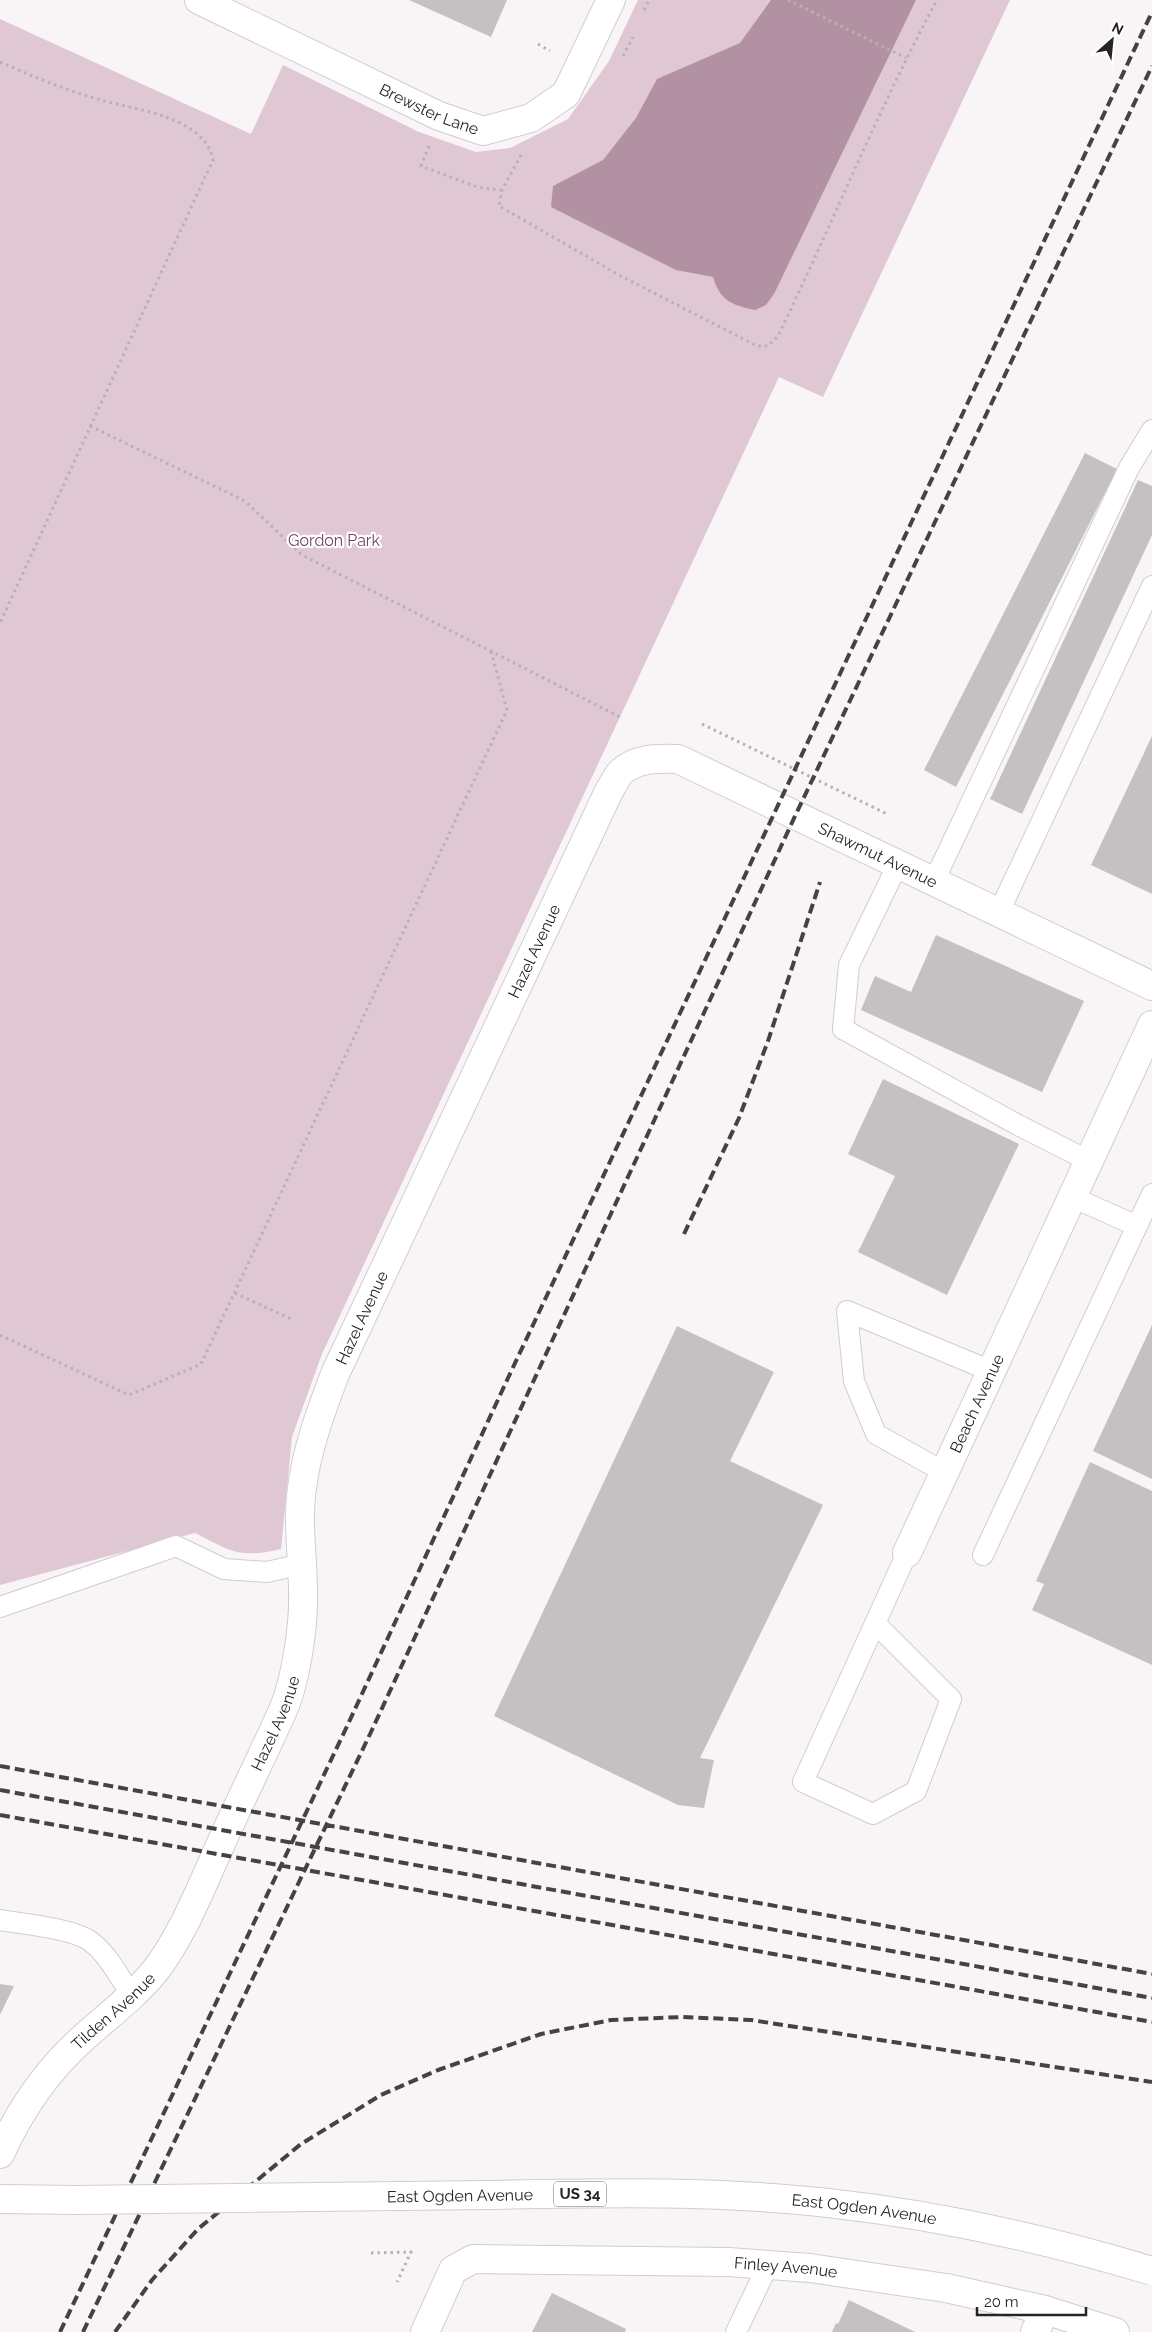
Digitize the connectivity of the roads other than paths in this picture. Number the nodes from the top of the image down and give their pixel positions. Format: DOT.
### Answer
graph roads {
  1 [pos="199,0"];
  2 [pos="611,0"];
  3 [pos="1152,430"];
  4 [pos="1152,586"];
  5 [pos="609,790"];
  6 [pos="898,864"];
  7 [pos="934,881"];
  8 [pos="998,912"];
  9 [pos="1152,986"];
  10 [pos="1152,1025"];
  11 [pos="1089,1161"];
  12 [pos="1152,1194"];
  13 [pos="1072,1197"];
  14 [pos="1137,1226"];
  15 [pos="991,1371"];
  16 [pos="944,1472"];
  17 [pos="907,1553"];
  18 [pos="983,1555"];
  19 [pos="302,1564"];
  20 [pos="0,1607"];
  21 [pos="875,1623"];
  22 [pos="208,1872"];
  23 [pos="0,1920"];
  24 [pos="132,1996"];
  25 [pos="2,2145"];
  26 [pos="0,2199"];
  27 [pos="768,2265"];
  28 [pos="1152,2271"];
  29 [pos="1040,2321"];
  30 [pos="425,2332"];
  31 [pos="736,2332"];
  32 [pos="1114,2332"];
  1 -- 2 [label="street, Brewster Lane"];
  3 -- 7 [label="lane"];
  4 -- 8 [label="lane"];
  5 -- 6 [label="street, Shawmut Avenue"];
  5 -- 19 [label="street, Hazel Avenue"];
  6 -- 7 [label="street, Shawmut Avenue"];
  6 -- 11 [label="lane"];
  7 -- 8 [label="street, Shawmut Avenue"];
  8 -- 9 [label="street, Shawmut Avenue"];
  10 -- 11 [label="street, Beach Avenue"];
  11 -- 13 [label="street, Beach Avenue"];
  12 -- 14 [label="lane"];
  13 -- 14 [label="lane"];
  13 -- 15 [label="street, Beach Avenue"];
  14 -- 18 [label="lane"];
  15 -- 16 [label="street, Beach Avenue"];
  15 -- 16 [label="lane"];
  16 -- 17 [label="street, Beach Avenue"];
  17 -- 21 [label="lane, Beach Avenue"];
  19 -- 20 [label="lane"];
  19 -- 22 [label="street, Hazel Avenue"];
  21 -- 21 [label="lane, Beach Avenue"];
  22 -- 24 [label="street, Tilden Avenue"];
  23 -- 24 [label="lane"];
  24 -- 25 [label="street, Tilden Avenue"];
  26 -- 28 [label="street, East Ogden Avenue / US 34, bridge"];
  27 -- 29 [label="street, Finley Avenue"];
  27 -- 30 [label="street, Finley Avenue"];
  27 -- 31 [label="lane"];
  29 -- 32 [label="street, Finley Avenue"];
}
